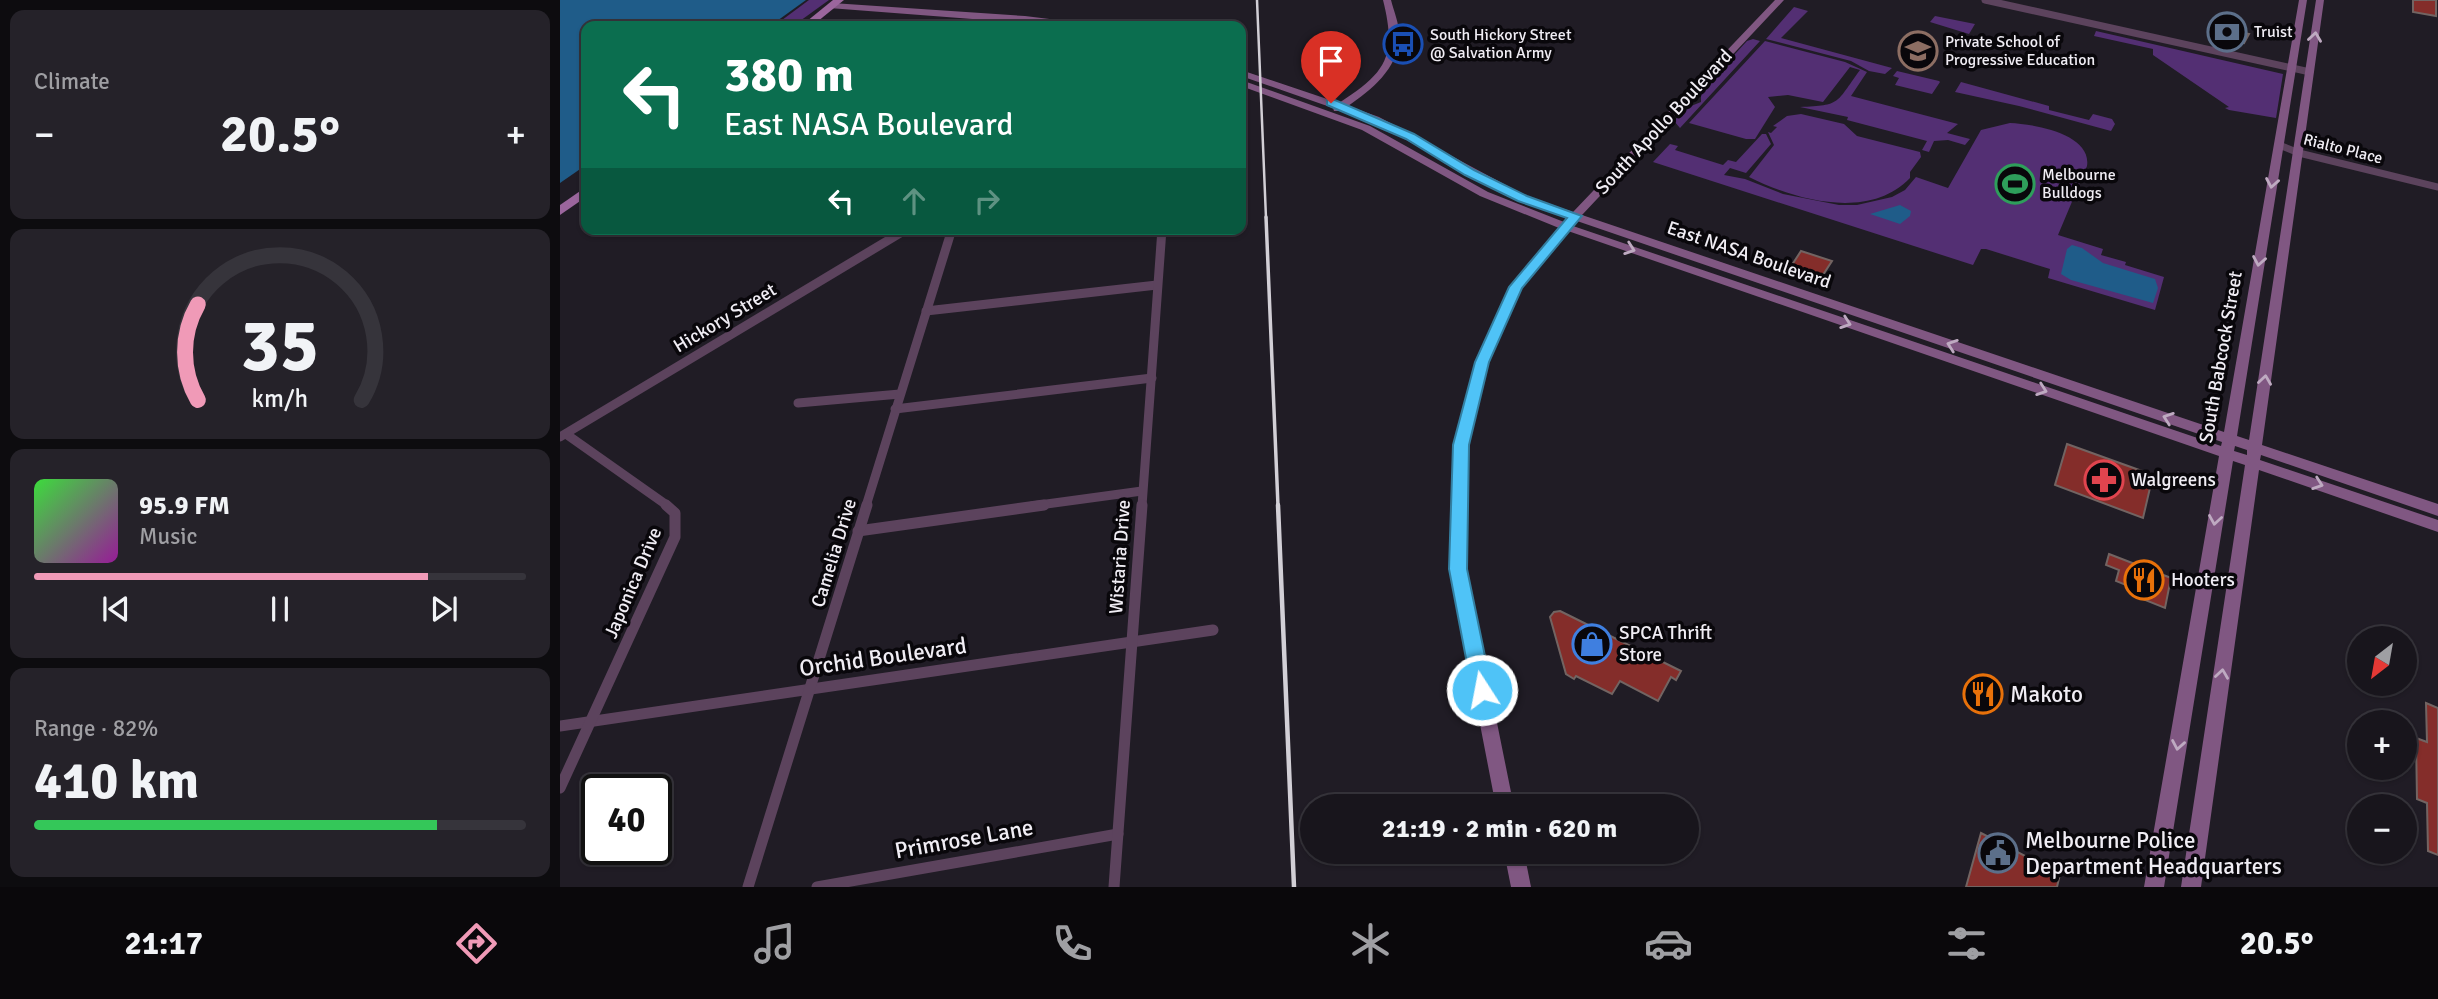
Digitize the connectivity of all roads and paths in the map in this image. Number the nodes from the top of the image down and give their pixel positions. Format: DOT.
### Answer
graph roads {
  1 [pos="1387,0"];
  2 [pos="1780,0"];
  3 [pos="1985,0"];
  4 [pos="2303,0"];
  5 [pos="2320,0"];
  6 [pos="833,6"];
  7 [pos="813,21"];
  8 [pos="984,21"];
  9 [pos="1041,21"];
  10 [pos="2292,68"];
  11 [pos="2310,72"];
  12 [pos="1246,75"];
  13 [pos="1246,85"];
  14 [pos="1342,106"];
  15 [pos="1331,113"];
  16 [pos="2279,145"];
  17 [pos="2299,150"];
  18 [pos="2346,161"];
  19 [pos="1469,172"];
  20 [pos="1456,179"];
  21 [pos="2438,181"];
  22 [pos="2438,187"];
  23 [pos="581,195"];
  24 [pos="560,211"];
  25 [pos="1571,222"];
  26 [pos="897,235"];
  27 [pos="950,235"];
  28 [pos="1161,235"];
  29 [pos="1157,285"];
  30 [pos="926,311"];
  31 [pos="1152,378"];
  32 [pos="900,394"];
  33 [pos="799,403"];
  34 [pos="895,409"];
  35 [pos="563,435"];
  36 [pos="2227,446"];
  37 [pos="2254,455"];
  38 [pos="1142,491"];
  39 [pos="2438,510"];
  40 [pos="2438,526"];
  41 [pos="858,531"];
  42 [pos="1213,630"];
  43 [pos="1131,642"];
  44 [pos="811,688"];
  45 [pos="591,721"];
  46 [pos="560,726"];
  47 [pos="560,788"];
  48 [pos="1502,794"];
  49 [pos="1118,834"];
  50 [pos="1516,864"];
  51 [pos="871,882"];
  52 [pos="748,887"];
  53 [pos="817,887"];
  54 [pos="1114,887"];
  55 [pos="1521,887"];
  56 [pos="2154,887"];
  57 [pos="2191,887"];
  1 -- 14 [label="main road"];
  2 -- 25 [label="main road, South Apollo Boulevard"];
  3 -- 10 [label="street"];
  4 -- 10 [label="main road, South Babcock Street"];
  11 -- 5 [label="main road, one-way"];
  6 -- 7 [label="main road"];
  6 -- 8 [label="main road"];
  6 -- 9 [label="main road"];
  10 -- 11 [label="street"];
  10 -- 16 [label="main road, South Babcock Street"];
  11 -- 17 [label="main road"];
  12 -- 14 [label="main road, East NASA Boulevard"];
  13 -- 15 [label="main road, East NASA Boulevard"];
  14 -- 15 [label="main road"];
  14 -- 19 [label="main road, East NASA Boulevard"];
  15 -- 20 [label="main road, East NASA Boulevard"];
  16 -- 17 [label="street, Rialto Place"];
  16 -- 36 [label="main road, South Babcock Street, one-way"];
  17 -- 18 [label="street, Rialto Place"];
  37 -- 17 [label="main road, one-way"];
  18 -- 21 [label="street, Rialto Place"];
  18 -- 22 [label="street, Rialto Place"];
  19 -- 20 [label="main road"];
  19 -- 25 [label="main road, East NASA Boulevard"];
  20 -- 25 [label="main road, East NASA Boulevard"];
  21 -- 22 [label="street"];
  23 -- 24 [label="main road"];
  25 -- 36 [label="main road, East NASA Boulevard"];
  25 -- 48 [label="main road, South Apollo Boulevard"];
  26 -- 35 [label="street, Hickory Street"];
  27 -- 30 [label="street, Camelia Drive"];
  28 -- 29 [label="street, Wistaria Drive"];
  29 -- 30 [label="street"];
  29 -- 31 [label="street, Wistaria Drive"];
  30 -- 32 [label="street, Camelia Drive"];
  31 -- 34 [label="street"];
  31 -- 38 [label="street, Wistaria Drive"];
  32 -- 33 [label="street"];
  32 -- 34 [label="street, Camelia Drive"];
  34 -- 41 [label="street, Camelia Drive"];
  35 -- 45 [label="street, Japonica Drive"];
  36 -- 37 [label="main road"];
  36 -- 56 [label="main road, South Babcock Street, one-way"];
  37 -- 39 [label="main road"];
  37 -- 40 [label="main road, one-way"];
  57 -- 37 [label="main road, one-way"];
  38 -- 41 [label="street"];
  38 -- 43 [label="street, Wistaria Drive"];
  41 -- 44 [label="street, Camelia Drive"];
  42 -- 43 [label="street, Orchid Boulevard"];
  43 -- 44 [label="street, Orchid Boulevard"];
  43 -- 49 [label="street, Wistaria Drive"];
  44 -- 45 [label="street, Orchid Boulevard"];
  44 -- 52 [label="street, Camelia Drive"];
  45 -- 46 [label="street, Orchid Boulevard"];
  45 -- 47 [label="street, Japonica Drive"];
  49 -- 51 [label="street, Primrose Lane"];
  49 -- 54 [label="street, Wistaria Drive"];
  50 -- 55 [label="main road"];
  51 -- 53 [label="street, Primrose Lane"];
}
